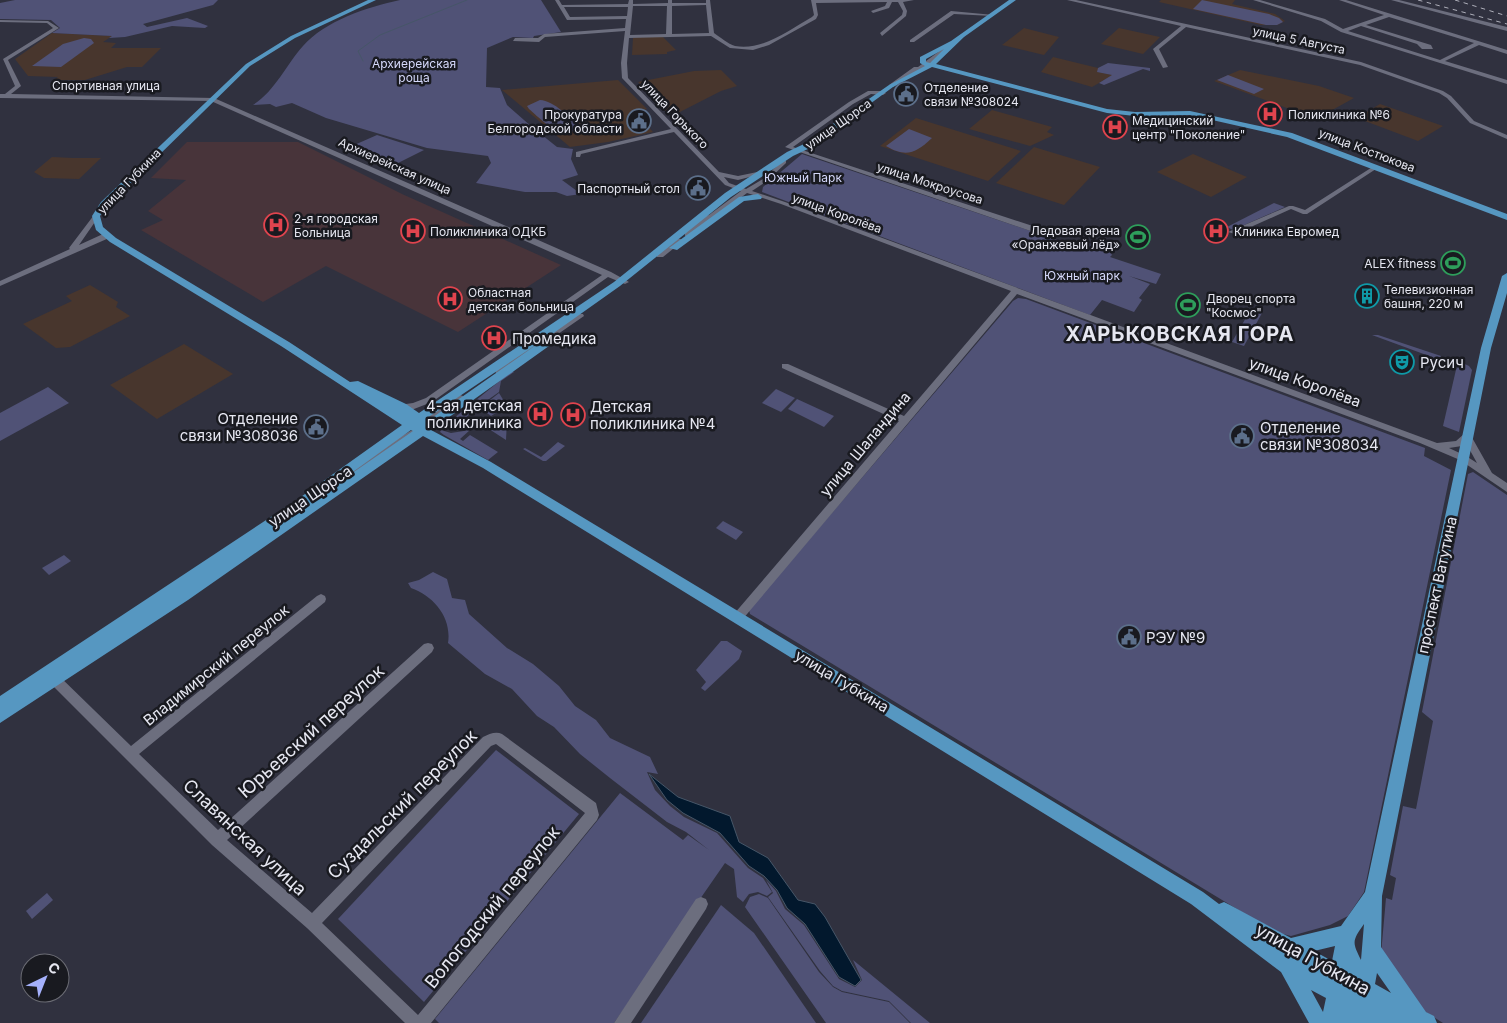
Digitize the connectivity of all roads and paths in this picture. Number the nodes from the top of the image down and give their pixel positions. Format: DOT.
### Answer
graph roads {
  1 [pos="373,0"];
  2 [pos="557,0"];
  3 [pos="890,0"];
  4 [pos="898,0"];
  5 [pos="912,0"];
  6 [pos="1011,0"];
  7 [pos="1069,0"];
  8 [pos="1255,0"];
  9 [pos="1341,0"];
  10 [pos="1393,0"];
  11 [pos="814,1"];
  12 [pos="631,2"];
  13 [pos="708,2"];
  14 [pos="670,3"];
  15 [pos="562,6"];
  16 [pos="873,12"];
  17 [pos="997,12"];
  18 [pos="1390,14"];
  19 [pos="629,17"];
  20 [pos="0,21"];
  21 [pos="1185,25"];
  22 [pos="1362,25"];
  23 [pos="627,29"];
  24 [pos="1507,30"];
  25 [pos="1343,31"];
  26 [pos="712,34"];
  27 [pos="882,34"];
  28 [pos="669,36"];
  29 [pos="626,37"];
  30 [pos="961,37"];
  31 [pos="514,40"];
  32 [pos="912,41"];
  33 [pos="1419,44"];
  34 [pos="1479,44"];
  35 [pos="1507,52"];
  36 [pos="926,62"];
  37 [pos="1439,62"];
  38 [pos="1165,67"];
  39 [pos="1507,82"];
  40 [pos="891,86"];
  41 [pos="883,93"];
  42 [pos="3,96"];
  43 [pos="212,99"];
  44 [pos="675,130"];
  45 [pos="1507,137"];
  46 [pos="800,148"];
  47 [pos="578,156"];
  48 [pos="784,162"];
  49 [pos="1376,167"];
  50 [pos="720,176"];
  51 [pos="764,176"];
  52 [pos="743,192"];
  53 [pos="758,197"];
  54 [pos="96,216"];
  55 [pos="1507,217"];
  56 [pos="1232,232"];
  57 [pos="1052,235"];
  58 [pos="106,236"];
  59 [pos="890,244"];
  60 [pos="660,255"];
  61 [pos="60,257"];
  62 [pos="1507,276"];
  63 [pos="621,279"];
  64 [pos="0,284"];
  65 [pos="1015,291"];
  66 [pos="580,316"];
  67 [pos="544,335"];
  68 [pos="509,364"];
  69 [pos="785,366"];
  70 [pos="459,406"];
  71 [pos="441,411"];
  72 [pos="904,420"];
  73 [pos="416,421"];
  74 [pos="1467,436"];
  75 [pos="435,439"];
  76 [pos="1427,443"];
  77 [pos="392,452"];
  78 [pos="1463,458"];
  79 [pos="487,465"];
  80 [pos="1489,475"];
  81 [pos="1507,488"];
  82 [pos="321,599"];
  83 [pos="738,617"];
  84 [pos="428,648"];
  85 [pos="54,673"];
  86 [pos="0,704"];
  87 [pos="0,709"];
  88 [pos="0,716"];
  89 [pos="130,754"];
  90 [pos="592,815"];
  91 [pos="217,840"];
  92 [pos="1373,896"];
  93 [pos="701,904"];
  94 [pos="312,923"];
  95 [pos="1345,939"];
  96 [pos="1371,954"];
  97 [pos="1295,959"];
  98 [pos="1339,972"];
  99 [pos="1365,987"];
  100 [pos="1336,994"];
  101 [pos="1356,1019"];
  102 [pos="1415,1019"];
  103 [pos="416,1023"];
  104 [pos="421,1023"];
  105 [pos="622,1023"];
  106 [pos="1319,1023"];
  107 [pos="1394,1023"];
  1 -- 43 [label="main road, улица Губкина"];
  2 -- 15 [label="street"];
  3 -- 4 [label="street"];
  3 -- 11 [label="street"];
  3 -- 16 [label="street"];
  4 -- 5 [label="street"];
  4 -- 27 [label="street"];
  6 -- 17 [label="main road"];
  7 -- 21 [label="street, улица 5 Августа"];
  8 -- 25 [label="street"];
  9 -- 18 [label="street"];
  10 -- 24 [label="street"];
  11 -- 26 [label="street"];
  12 -- 14 [label="street"];
  12 -- 15 [label="street"];
  12 -- 19 [label="street, улица Горького"];
  13 -- 14 [label="street"];
  13 -- 26 [label="street"];
  14 -- 28 [label="street"];
  15 -- 19 [label="street"];
  17 -- 30 [label="main road"];
  17 -- 32 [label="street"];
  18 -- 22 [label="street"];
  18 -- 34 [label="street"];
  19 -- 23 [label="street, улица Горького"];
  20 -- 42 [label="street"];
  21 -- 38 [label="street"];
  21 -- 45 [label="street, улица 5 Августа"];
  22 -- 25 [label="street"];
  22 -- 33 [label="street"];
  23 -- 29 [label="street, улица Горького"];
  23 -- 31 [label="street"];
  25 -- 37 [label="street"];
  26 -- 28 [label="street"];
  28 -- 29 [label="street"];
  29 -- 44 [label="street, улица Горького"];
  30 -- 36 [label="main road"];
  30 -- 36 [label="main road"];
  34 -- 35 [label="street"];
  34 -- 37 [label="street"];
  36 -- 40 [label="main road, улица Щорса"];
  36 -- 40 [label="main road"];
  36 -- 49 [label="main road, улица Костюкова"];
  37 -- 39 [label="street"];
  40 -- 41 [label="main road, улица Щорса"];
  41 -- 46 [label="main road, улица Щорса"];
  41 -- 46 [label="street, улица Щорса"];
  42 -- 43 [label="street, Спортивная улица"];
  43 -- 54 [label="main road, улица Губкина"];
  43 -- 63 [label="street, Архиерейская улица"];
  44 -- 47 [label="street"];
  44 -- 50 [label="street, улица Горького"];
  46 -- 48 [label="street, улица Щорса"];
  46 -- 51 [label="main road, улица Щорса"];
  46 -- 57 [label="street, улица Мокроусова"];
  48 -- 51 [label="street, улица Щорса"];
  48 -- 52 [label="street, улица Щорса"];
  49 -- 55 [label="main road, улица Костюкова"];
  49 -- 56 [label="street"];
  50 -- 51 [label="street"];
  50 -- 52 [label="street, улица Горького"];
  51 -- 52 [label="main road, улица Щорса"];
  52 -- 53 [label="main road"];
  52 -- 59 [label="street, улица Королёва"];
  52 -- 60 [label="main road"];
  52 -- 60 [label="street, улица Щорса"];
  52 -- 63 [label="main road"];
  53 -- 59 [label="street, улица Королёва"];
  54 -- 58 [label="main road, улица Губкина"];
  54 -- 61 [label="street"];
  58 -- 61 [label="street"];
  58 -- 73 [label="main road, улица Губкина"];
  59 -- 65 [label="street, улица Королёва"];
  60 -- 63 [label="main road, улица Щорса"];
  61 -- 64 [label="street"];
  62 -- 74 [label="main road, проспект Ватутина"];
  63 -- 66 [label="main road, улица Щорса"];
  63 -- 67 [label="main road, улица Щорса"];
  63 -- 73 [label="street, улица Щорса"];
  65 -- 72 [label="street, улица Шаландина"];
  65 -- 76 [label="street, улица Королёва"];
  66 -- 68 [label="street, улица Щорса"];
  66 -- 70 [label="main road, улица Щорса"];
  67 -- 68 [label="street"];
  67 -- 71 [label="main road, улица Щорса"];
  68 -- 70 [label="street, улица Щорса"];
  68 -- 73 [label="street, улица Щорса"];
  69 -- 72 [label="street"];
  70 -- 71 [label="main road, улица Щорса"];
  71 -- 73 [label="main road, улица Щорса"];
  71 -- 73 [label="main road"];
  72 -- 83 [label="street, улица Шаландина"];
  73 -- 75 [label="main road, улица Губкина"];
  73 -- 77 [label="main road, улица Щорса"];
  73 -- 79 [label="main road, улица Губкина"];
  73 -- 85 [label="main road, улица Щорса"];
  73 -- 85 [label="street, улица Щорса"];
  74 -- 76 [label="street"];
  74 -- 78 [label="main road, проспект Ватутина"];
  74 -- 80 [label="street"];
  75 -- 77 [label="main road"];
  75 -- 79 [label="main road, улица Губкина"];
  76 -- 78 [label="street, улица Королёва"];
  77 -- 85 [label="main road, улица Щорса"];
  78 -- 80 [label="street, улица Королёва"];
  78 -- 92 [label="main road, проспект Ватутина"];
  79 -- 83 [label="main road, улица Губкина"];
  80 -- 81 [label="street, улица Королёва"];
  82 -- 89 [label="street, Владимирский переулок"];
  83 -- 97 [label="main road, улица Губкина"];
  84 -- 91 [label="street, Юрьевский переулок"];
  85 -- 86 [label="main road, улица Щорса"];
  85 -- 87 [label="street, улица Щорса"];
  85 -- 88 [label="main road, улица Щорса"];
  85 -- 89 [label="street, Славянская улица"];
  89 -- 91 [label="street, Славянская улица"];
  90 -- 94 [label="street, Суздальский переулок"];
  90 -- 104 [label="street, Вологодский переулок"];
  91 -- 94 [label="street, Славянская улица"];
  92 -- 95 [label="main road, проспект Ватутина"];
  92 -- 96 [label="main road, проспект Ватутина"];
  93 -- 105 [label="street"];
  94 -- 103 [label="street, Славянская улица"];
  95 -- 96 [label="main road"];
  95 -- 97 [label="main road"];
  95 -- 98 [label="main road"];
  96 -- 98 [label="main road"];
  96 -- 99 [label="main road, проспект Ватутина"];
  96 -- 102 [label="main road"];
  97 -- 98 [label="main road"];
  97 -- 100 [label="main road, улица Губкина"];
  97 -- 106 [label="main road"];
  98 -- 99 [label="main road"];
  98 -- 100 [label="main road"];
  99 -- 101 [label="main road, проспект Ватутина"];
  99 -- 102 [label="main road, улица Губкина"];
  100 -- 101 [label="main road, улица Губкина"];
  100 -- 101 [label="main road"];
  101 -- 102 [label="main road"];
  101 -- 107 [label="main road"];
}
